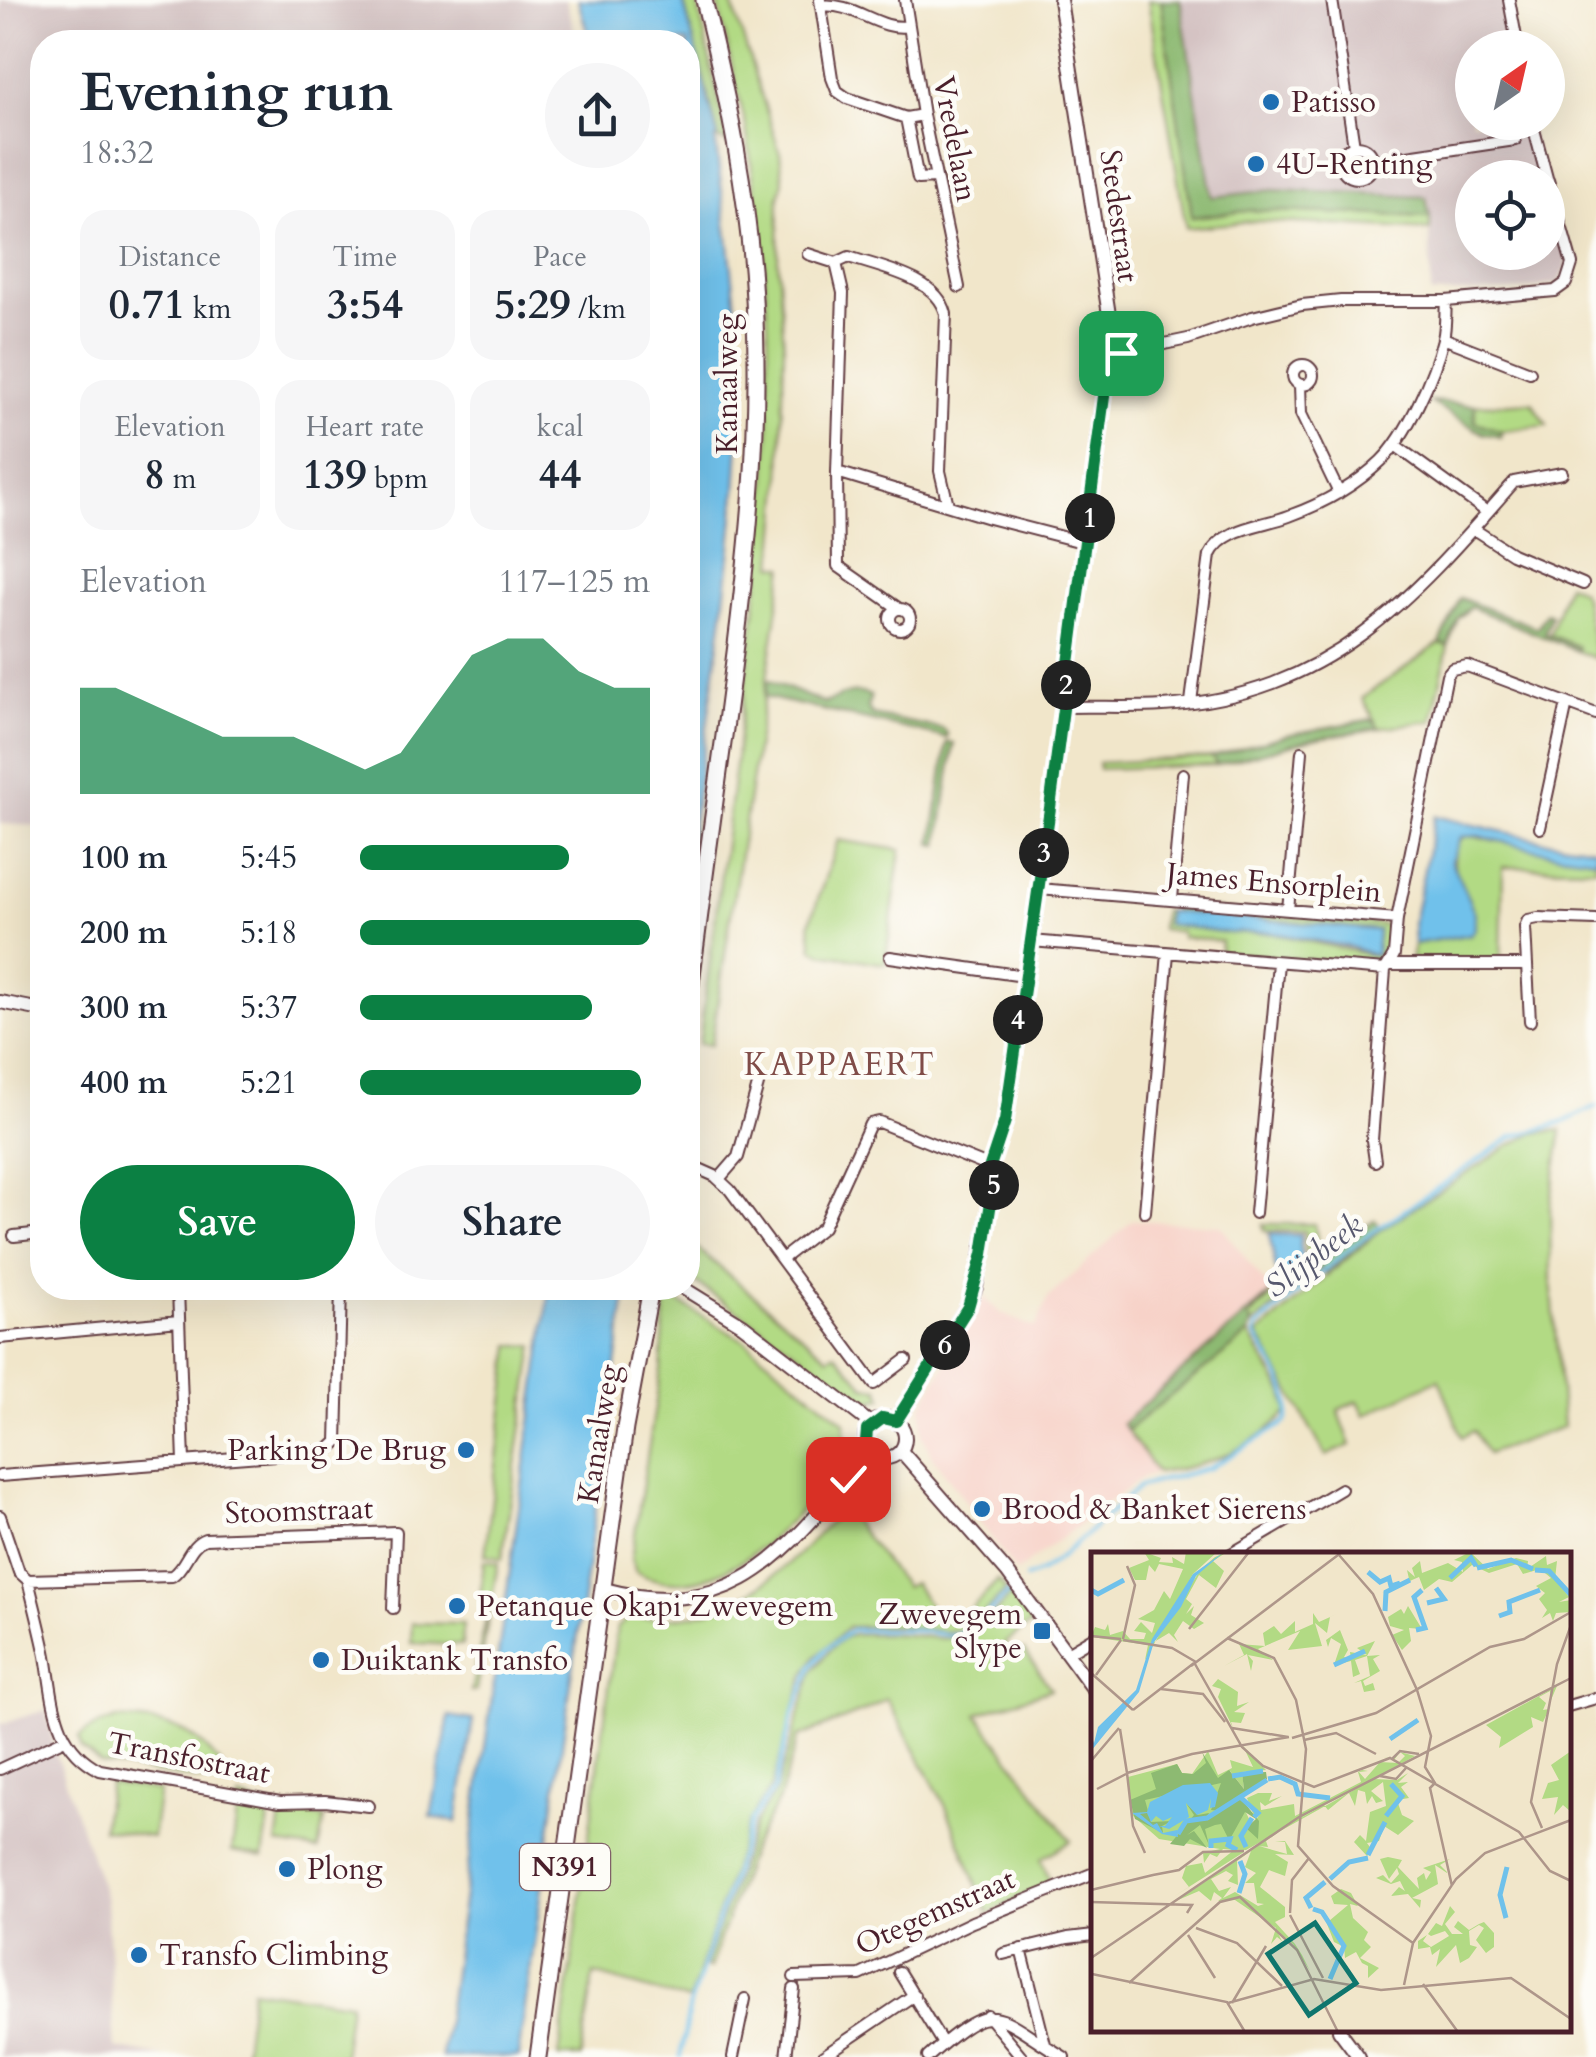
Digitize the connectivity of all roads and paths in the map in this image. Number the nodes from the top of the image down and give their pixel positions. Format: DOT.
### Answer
graph roads {
  1 [pos="704,0"];
  2 [pos="905,0"];
  3 [pos="1060,0"];
  4 [pos="1332,0"];
  5 [pos="1510,0"];
  6 [pos="820,3"];
  7 [pos="909,26"];
  8 [pos="1515,30"];
  9 [pos="923,116"];
  10 [pos="906,118"];
  11 [pos="1515,140"];
  12 [pos="1354,146"];
  13 [pos="1374,161"];
  14 [pos="936,178"];
  15 [pos="1565,240"];
  16 [pos="808,254"];
  17 [pos="836,263"];
  18 [pos="959,287"];
  19 [pos="1446,301"];
  20 [pos="1444,338"];
  21 [pos="1121,353"];
  22 [pos="1530,372"];
  23 [pos="1300,384"];
  24 [pos="1395,445"];
  25 [pos="837,472"];
  26 [pos="1562,473"];
  27 [pos="1339,493"];
  28 [pos="948,506"];
  29 [pos="1487,512"];
  30 [pos="1475,530"];
  31 [pos="1086,544"];
  32 [pos="1583,584"];
  33 [pos="898,608"];
  34 [pos="1190,702"];
  35 [pos="1567,703"];
  36 [pos="1062,707"];
  37 [pos="1596,714"];
  38 [pos="1302,752"];
  39 [pos="1183,774"];
  40 [pos="1540,828"];
  41 [pos="1039,890"];
  42 [pos="1172,899"];
  43 [pos="1288,910"];
  44 [pos="700,919"];
  45 [pos="1397,919"];
  46 [pos="1596,920"];
  47 [pos="1031,942"];
  48 [pos="1168,953"];
  49 [pos="890,957"];
  50 [pos="1278,963"];
  51 [pos="1527,965"];
  52 [pos="1387,968"];
  53 [pos="1024,976"];
  54 [pos="0,1002"];
  55 [pos="30,1008"];
  56 [pos="1530,1021"];
  57 [pos="758,1085"];
  58 [pos="1375,1161"];
  59 [pos="990,1166"];
  60 [pos="700,1170"];
  61 [pos="718,1179"];
  62 [pos="1145,1212"];
  63 [pos="1255,1214"];
  64 [pos="30,1234"];
  65 [pos="14,1236"];
  66 [pos="782,1259"];
  67 [pos="700,1298"];
  68 [pos="178,1300"];
  69 [pos="341,1300"];
  70 [pos="648,1300"];
  71 [pos="179,1321"];
  72 [pos="0,1338"];
  73 [pos="906,1360"];
  74 [pos="896,1421"];
  75 [pos="871,1424"];
  76 [pos="901,1451"];
  77 [pos="872,1453"];
  78 [pos="184,1462"];
  79 [pos="0,1476"];
  80 [pos="1341,1489"];
  81 [pos="0,1516"];
  82 [pos="1234,1552"];
  83 [pos="28,1580"];
  84 [pos="604,1589"];
  85 [pos="393,1608"];
  86 [pos="1091,1639"];
  87 [pos="1066,1653"];
  88 [pos="1091,1686"];
  89 [pos="1596,1698"];
  90 [pos="1571,1705"];
  91 [pos="65,1739"];
  92 [pos="0,1768"];
  93 [pos="369,1806"];
  94 [pos="1091,1874"];
  95 [pos="1091,1935"];
  96 [pos="1022,1950"];
  97 [pos="1002,1954"];
  98 [pos="899,1972"];
  99 [pos="914,1995"];
  100 [pos="744,1998"];
  101 [pos="988,2016"];
  102 [pos="1340,2032"];
  103 [pos="943,2044"];
  104 [pos="1044,2044"];
  105 [pos="538,2057"];
  106 [pos="733,2057"];
  107 [pos="786,2057"];
  108 [pos="822,2057"];
  109 [pos="928,2057"];
  110 [pos="1022,2057"];
  111 [pos="1064,2057"];
  112 [pos="1359,2057"];
  1 -- 44 [label="main road, Kanaalweg"];
  2 -- 7 [label="street, Vredelaan"];
  3 -- 21 [label="street, Stedestraat"];
  4 -- 12 [label="street"];
  5 -- 8 [label="street"];
  6 -- 7 [label="street"];
  6 -- 10 [label="street"];
  7 -- 9 [label="street, Vredelaan"];
  9 -- 10 [label="street"];
  9 -- 14 [label="street, Vredelaan"];
  10 -- 14 [label="street"];
  11 -- 13 [label="street"];
  12 -- 13 [label="street"];
  12 -- 13 [label="street"];
  14 -- 18 [label="street, Vredelaan"];
  15 -- 19 [label="street"];
  16 -- 17 [label="street"];
  17 -- 25 [label="street"];
  17 -- 28 [label="street"];
  19 -- 20 [label="street"];
  19 -- 21 [label="street"];
  20 -- 22 [label="street"];
  20 -- 24 [label="street"];
  21 -- 31 [label="street"];
  23 -- 27 [label="street"];
  24 -- 27 [label="street"];
  24 -- 29 [label="street"];
  25 -- 28 [label="street"];
  25 -- 33 [label="street"];
  26 -- 29 [label="street"];
  27 -- 34 [label="street"];
  28 -- 31 [label="street"];
  29 -- 30 [label="street"];
  30 -- 32 [label="street"];
  30 -- 34 [label="street"];
  31 -- 36 [label="street"];
  34 -- 36 [label="street"];
  35 -- 37 [label="street"];
  35 -- 40 [label="street"];
  35 -- 45 [label="street"];
  36 -- 41 [label="street"];
  38 -- 43 [label="street"];
  39 -- 42 [label="street"];
  41 -- 42 [label="street, James Ensorplein"];
  41 -- 47 [label="street"];
  42 -- 43 [label="street, James Ensorplein"];
  43 -- 45 [label="street, James Ensorplein"];
  45 -- 52 [label="street, James Ensorplein"];
  46 -- 51 [label="street"];
  47 -- 48 [label="street"];
  47 -- 53 [label="street"];
  48 -- 50 [label="street"];
  48 -- 62 [label="street"];
  49 -- 53 [label="street"];
  50 -- 52 [label="street"];
  50 -- 63 [label="street"];
  51 -- 52 [label="street"];
  51 -- 56 [label="street"];
  52 -- 58 [label="street, James Ensorplein"];
  53 -- 59 [label="street"];
  54 -- 55 [label="street"];
  57 -- 61 [label="street"];
  59 -- 66 [label="street"];
  59 -- 74 [label="street"];
  60 -- 61 [label="street"];
  61 -- 66 [label="street"];
  64 -- 65 [label="street"];
  66 -- 73 [label="street"];
  67 -- 75 [label="street"];
  68 -- 71 [label="street"];
  69 -- 78 [label="street"];
  70 -- 84 [label="main road, Kanaalweg / N391"];
  71 -- 72 [label="street"];
  71 -- 78 [label="street"];
  74 -- 75 [label="street"];
  74 -- 76 [label="street"];
  75 -- 77 [label="street"];
  76 -- 77 [label="street"];
  76 -- 87 [label="street"];
  77 -- 84 [label="street"];
  78 -- 79 [label="street"];
  80 -- 82 [label="street"];
  81 -- 83 [label="street, Transfostraat"];
  83 -- 85 [label="street, Stoomstraat"];
  83 -- 91 [label="street, Transfostraat"];
  84 -- 105 [label="main road, Kanaalweg / N391"];
  86 -- 87 [label="street"];
  87 -- 88 [label="street"];
  89 -- 90 [label="street"];
  91 -- 92 [label="street"];
  91 -- 93 [label="street, Transfostraat"];
  94 -- 107 [label="street, Otegemstraat"];
  95 -- 96 [label="street"];
  96 -- 97 [label="street"];
  96 -- 104 [label="street"];
  98 -- 99 [label="street"];
  99 -- 103 [label="street"];
  99 -- 108 [label="street"];
  100 -- 106 [label="street"];
  101 -- 103 [label="street"];
  101 -- 104 [label="street"];
  101 -- 110 [label="street"];
  102 -- 112 [label="street"];
  103 -- 109 [label="street"];
  104 -- 111 [label="street"];
}
